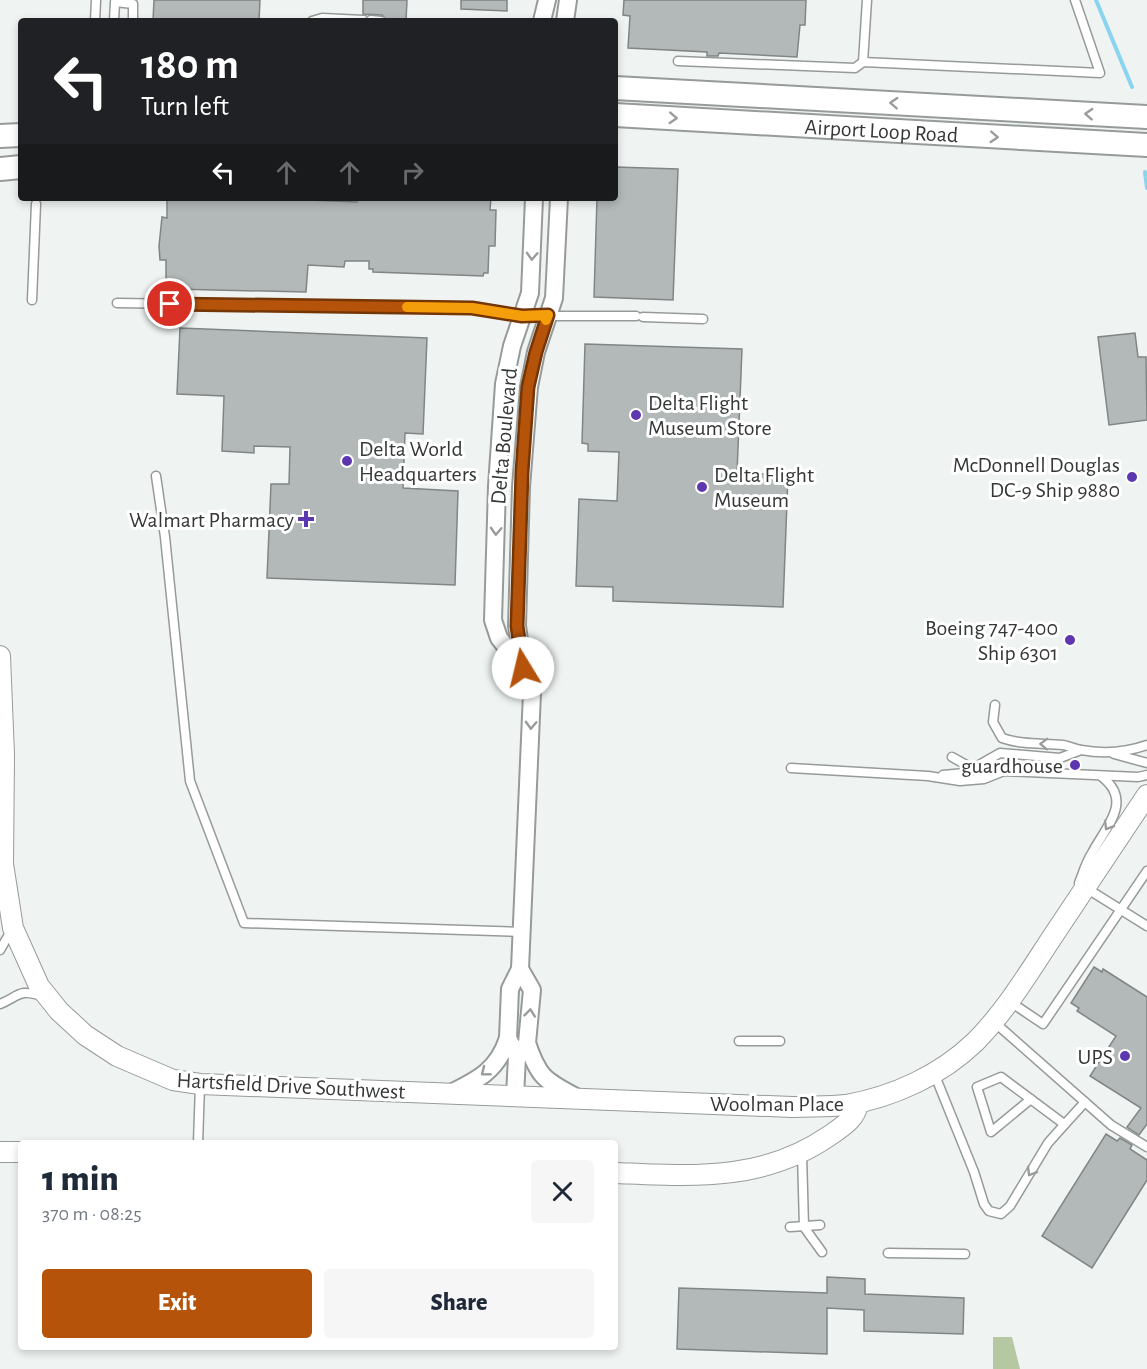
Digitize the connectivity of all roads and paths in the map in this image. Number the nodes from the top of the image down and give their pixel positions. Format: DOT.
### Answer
graph roads {
  1 [pos="547,0"];
  2 [pos="568,0"];
  3 [pos="867,0"];
  4 [pos="1075,0"];
  5 [pos="96,1"];
  6 [pos="124,2"];
  7 [pos="367,4"];
  8 [pos="95,18"];
  9 [pos="116,18"];
  10 [pos="132,18"];
  11 [pos="367,18"];
  12 [pos="543,18"];
  13 [pos="565,18"];
  14 [pos="678,61"];
  15 [pos="863,62"];
  16 [pos="618,88"];
  17 [pos="618,115"];
  18 [pos="1147,117"];
  19 [pos="18,135"];
  20 [pos="0,136"];
  21 [pos="1147,145"];
  22 [pos="18,167"];
  23 [pos="0,169"];
  24 [pos="534,201"];
  25 [pos="559,201"];
  26 [pos="36,204"];
  27 [pos="32,300"];
  28 [pos="117,303"];
  29 [pos="548,315"];
  30 [pos="522,316"];
  31 [pos="703,319"];
  32 [pos="156,476"];
  33 [pos="0,656"];
  34 [pos="523,668"];
  35 [pos="995,705"];
  36 [pos="1147,745"];
  37 [pos="1081,750"];
  38 [pos="1102,752"];
  39 [pos="2,755"];
  40 [pos="952,757"];
  41 [pos="1147,763"];
  42 [pos="791,768"];
  43 [pos="974,768"];
  44 [pos="1147,775"];
  45 [pos="928,776"];
  46 [pos="1101,776"];
  47 [pos="988,777"];
  48 [pos="2,779"];
  49 [pos="1147,795"];
  50 [pos="1147,871"];
  51 [pos="1085,887"];
  52 [pos="1122,910"];
  53 [pos="1065,918"];
  54 [pos="1147,926"];
  55 [pos="13,928"];
  56 [pos="522,932"];
  57 [pos="0,950"];
  58 [pos="520,969"];
  59 [pos="50,999"];
  60 [pos="1009,1001"];
  61 [pos="0,1004"];
  62 [pos="993,1021"];
  63 [pos="508,1038"];
  64 [pos="739,1041"];
  65 [pos="780,1041"];
  66 [pos="527,1043"];
  67 [pos="517,1058"];
  68 [pos="933,1073"];
  69 [pos="200,1084"];
  70 [pos="449,1094"];
  71 [pos="515,1096"];
  72 [pos="579,1098"];
  73 [pos="1031,1099"];
  74 [pos="858,1102"];
  75 [pos="1085,1102"];
  76 [pos="1065,1124"];
  77 [pos="198,1140"];
  78 [pos="1147,1147"];
  79 [pos="0,1152"];
  80 [pos="18,1152"];
  81 [pos="802,1154"];
  82 [pos="618,1173"];
  83 [pos="820,1225"];
  84 [pos="790,1227"];
  85 [pos="804,1227"];
  86 [pos="822,1252"];
  87 [pos="888,1253"];
  88 [pos="965,1254"];
  1 -- 12 [label="street"];
  2 -- 13 [label="street"];
  3 -- 15 [label="lane"];
  4 -- 15 [label="lane"];
  5 -- 8 [label="lane"];
  6 -- 9 [label="lane"];
  6 -- 10 [label="lane"];
  7 -- 11 [label="path, bridge"];
  14 -- 15 [label="lane"];
  18 -- 16 [label="main road, Airport Loop Road, one-way"];
  17 -- 21 [label="main road, Airport Loop Road, one-way"];
  19 -- 20 [label="main road"];
  22 -- 23 [label="main road"];
  24 -- 30 [label="street, Delta Boulevard, one-way"];
  25 -- 29 [label="street, Delta Boulevard"];
  26 -- 27 [label="lane"];
  28 -- 30 [label="lane"];
  29 -- 30 [label="lane"];
  29 -- 31 [label="lane"];
  29 -- 34 [label="street, Delta Boulevard"];
  30 -- 34 [label="street, Delta Boulevard, one-way"];
  32 -- 56 [label="lane"];
  33 -- 39 [label="street, Hartsfield Drive Southwest"];
  34 -- 56 [label="street, Delta Boulevard, one-way"];
  37 -- 35 [label="lane, one-way"];
  36 -- 38 [label="lane"];
  37 -- 38 [label="lane"];
  37 -- 43 [label="lane"];
  38 -- 41 [label="lane"];
  39 -- 48 [label="street, Hartsfield Drive Southwest"];
  40 -- 43 [label="lane"];
  42 -- 45 [label="lane"];
  43 -- 45 [label="lane"];
  43 -- 47 [label="lane"];
  44 -- 46 [label="lane"];
  45 -- 47 [label="lane"];
  46 -- 47 [label="lane"];
  46 -- 53 [label="lane, one-way"];
  48 -- 55 [label="street, Hartsfield Drive Southwest"];
  49 -- 51 [label="street, Woolman Place"];
  50 -- 52 [label="lane"];
  51 -- 52 [label="lane"];
  51 -- 53 [label="street, Woolman Place"];
  52 -- 54 [label="lane"];
  52 -- 60 [label="lane"];
  53 -- 60 [label="street, Woolman Place"];
  55 -- 57 [label="lane"];
  55 -- 59 [label="street, Hartsfield Drive Southwest"];
  56 -- 58 [label="street, Delta Boulevard"];
  58 -- 63 [label="street, Delta Boulevard"];
  66 -- 58 [label="street, Delta Boulevard, one-way"];
  59 -- 61 [label="lane"];
  59 -- 69 [label="street, Hartsfield Drive Southwest"];
  60 -- 62 [label="street, Woolman Place"];
  62 -- 68 [label="street, Woolman Place"];
  62 -- 75 [label="lane"];
  63 -- 67 [label="street, Delta Boulevard"];
  63 -- 70 [label="street, one-way"];
  64 -- 65 [label="lane"];
  66 -- 67 [label="street, Delta Boulevard"];
  66 -- 72 [label="street"];
  67 -- 71 [label="street, Delta Boulevard"];
  68 -- 74 [label="street, Woolman Place"];
  76 -- 68 [label="lane, one-way"];
  69 -- 70 [label="street, Hartsfield Drive Southwest"];
  69 -- 77 [label="lane"];
  70 -- 71 [label="street, Hartsfield Drive Southwest"];
  71 -- 72 [label="street, Woolman Place"];
  72 -- 74 [label="street, Woolman Place"];
  73 -- 73 [label="lane"];
  73 -- 76 [label="lane"];
  74 -- 81 [label="street"];
  75 -- 76 [label="lane"];
  75 -- 78 [label="lane"];
  79 -- 80 [label="street"];
  81 -- 82 [label="street"];
  81 -- 85 [label="lane"];
  83 -- 85 [label="lane"];
  84 -- 85 [label="lane"];
  85 -- 86 [label="lane"];
  87 -- 88 [label="lane"];
}
